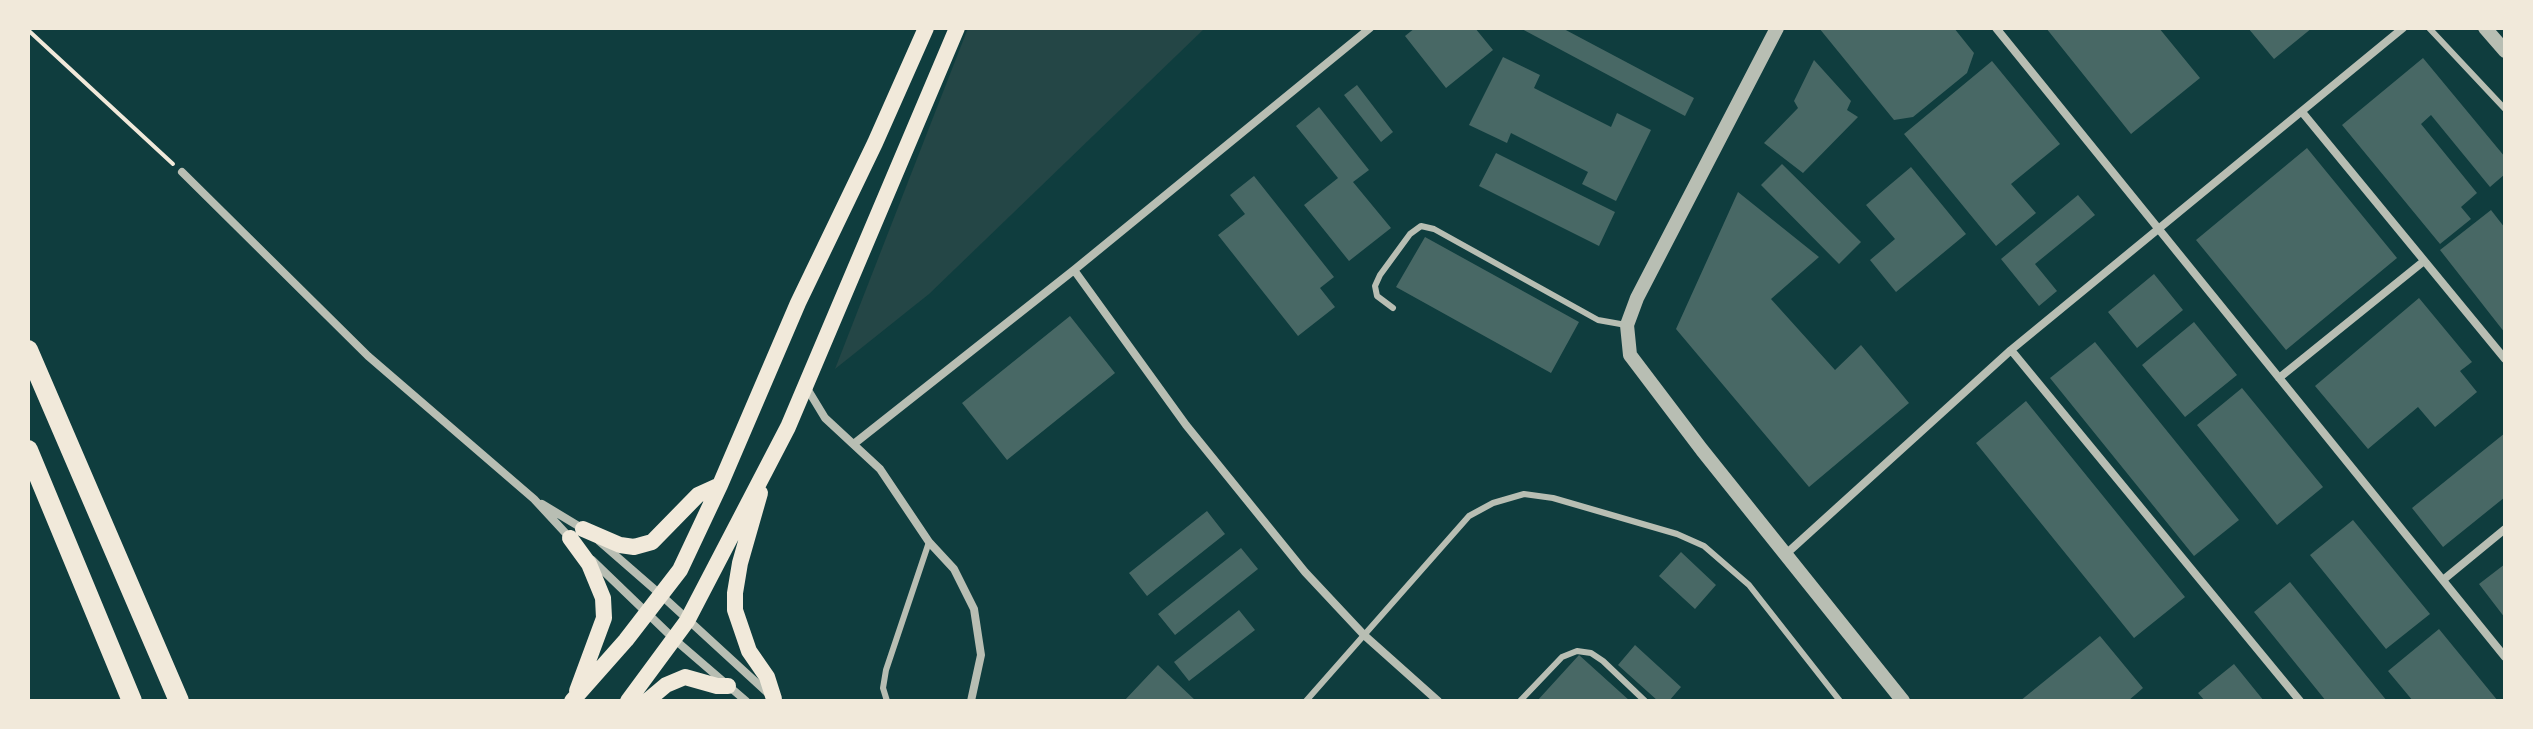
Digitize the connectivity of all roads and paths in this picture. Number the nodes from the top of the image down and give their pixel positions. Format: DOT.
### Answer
graph roads {
  1 [pos="926,28"];
  2 [pos="957,28"];
  3 [pos="1370,28"];
  4 [pos="1777,28"];
  5 [pos="1996,28"];
  6 [pos="2403,28"];
  7 [pos="2429,28"];
  8 [pos="2485,28"];
  9 [pos="28,30"];
  10 [pos="2505,51"];
  11 [pos="2505,109"];
  12 [pos="2302,112"];
  13 [pos="182,172"];
  14 [pos="2159,229"];
  15 [pos="2424,261"];
  16 [pos="1074,270"];
  17 [pos="1393,308"];
  18 [pos="1627,325"];
  19 [pos="28,350"];
  20 [pos="2011,350"];
  21 [pos="819,355"];
  22 [pos="2505,359"];
  23 [pos="2279,378"];
  24 [pos="855,443"];
  25 [pos="28,450"];
  26 [pos="764,474"];
  27 [pos="720,485"];
  28 [pos="534,499"];
  29 [pos="2505,529"];
  30 [pos="576,533"];
  31 [pos="929,542"];
  32 [pos="1786,554"];
  33 [pos="2443,580"];
  34 [pos="661,595"];
  35 [pos="647,612"];
  36 [pos="687,621"];
  37 [pos="1364,635"];
  38 [pos="674,639"];
  39 [pos="2505,657"];
  40 [pos="728,686"];
  41 [pos="573,700"];
  42 [pos="776,700"];
  43 [pos="132,701"];
  44 [pos="179,701"];
  45 [pos="628,701"];
  46 [pos="647,701"];
  47 [pos="746,701"];
  48 [pos="887,701"];
  49 [pos="971,701"];
  50 [pos="1306,701"];
  51 [pos="1438,701"];
  52 [pos="1520,701"];
  53 [pos="1645,701"];
  54 [pos="1840,701"];
  55 [pos="1903,701"];
  56 [pos="2300,701"];
  1 -- 27 [label="main road"];
  2 -- 21 [label="main road"];
  3 -- 16 [label="street"];
  4 -- 18 [label="street"];
  5 -- 14 [label="street"];
  6 -- 12 [label="street"];
  7 -- 11 [label="lane"];
  8 -- 10 [label="street"];
  9 -- 13 [label="path"];
  12 -- 14 [label="street"];
  12 -- 15 [label="street"];
  13 -- 28 [label="street"];
  14 -- 20 [label="street"];
  14 -- 23 [label="street"];
  15 -- 22 [label="street"];
  15 -- 23 [label="street"];
  16 -- 24 [label="street"];
  16 -- 37 [label="street"];
  17 -- 18 [label="lane"];
  18 -- 32 [label="street"];
  19 -- 44 [label="highway"];
  20 -- 32 [label="street"];
  20 -- 56 [label="street"];
  21 -- 24 [label="street"];
  21 -- 26 [label="main road"];
  23 -- 33 [label="street"];
  24 -- 31 [label="street"];
  25 -- 43 [label="highway"];
  26 -- 36 [label="main road"];
  26 -- 42 [label="main road"];
  27 -- 30 [label="main road"];
  27 -- 34 [label="main road"];
  28 -- 30 [label="street"];
  28 -- 30 [label="street"];
  29 -- 33 [label="street"];
  30 -- 34 [label="street"];
  30 -- 35 [label="street"];
  30 -- 41 [label="main road"];
  31 -- 48 [label="lane"];
  31 -- 49 [label="street"];
  32 -- 55 [label="street"];
  33 -- 39 [label="street"];
  34 -- 35 [label="main road"];
  34 -- 36 [label="street"];
  35 -- 38 [label="street"];
  35 -- 41 [label="main road"];
  36 -- 38 [label="main road"];
  36 -- 42 [label="street"];
  37 -- 50 [label="lane"];
  37 -- 51 [label="street"];
  37 -- 54 [label="lane"];
  38 -- 40 [label="street"];
  38 -- 45 [label="main road"];
  40 -- 46 [label="main road"];
  40 -- 47 [label="street"];
  52 -- 53 [label="lane"];
}
